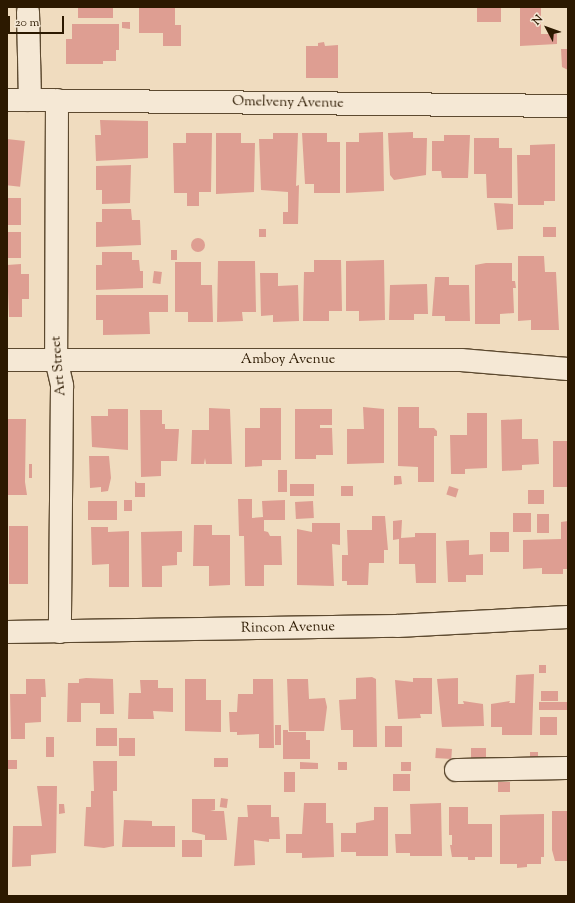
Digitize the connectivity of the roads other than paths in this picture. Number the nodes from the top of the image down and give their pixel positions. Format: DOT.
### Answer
graph roads {
  1 [pos="28,12"];
  2 [pos="7,100"];
  3 [pos="30,100"];
  4 [pos="56,100"];
  5 [pos="568,106"];
  6 [pos="7,360"];
  7 [pos="56,360"];
  8 [pos="568,369"];
  9 [pos="568,617"];
  10 [pos="7,632"];
  11 [pos="60,632"];
  12 [pos="568,768"];
  13 [pos="456,770"];
  1 -- 3 [label="street"];
  2 -- 3 [label="street, Omelveny Avenue"];
  3 -- 4 [label="street, Omelveny Avenue"];
  4 -- 5 [label="street, Omelveny Avenue"];
  4 -- 7 [label="street, Art Street"];
  6 -- 7 [label="street, Amboy Avenue"];
  7 -- 8 [label="street, Amboy Avenue"];
  7 -- 11 [label="street, Art Street"];
  9 -- 11 [label="street, Rincon Avenue"];
  10 -- 11 [label="street, Rincon Avenue"];
  12 -- 13 [label="street"];
}
